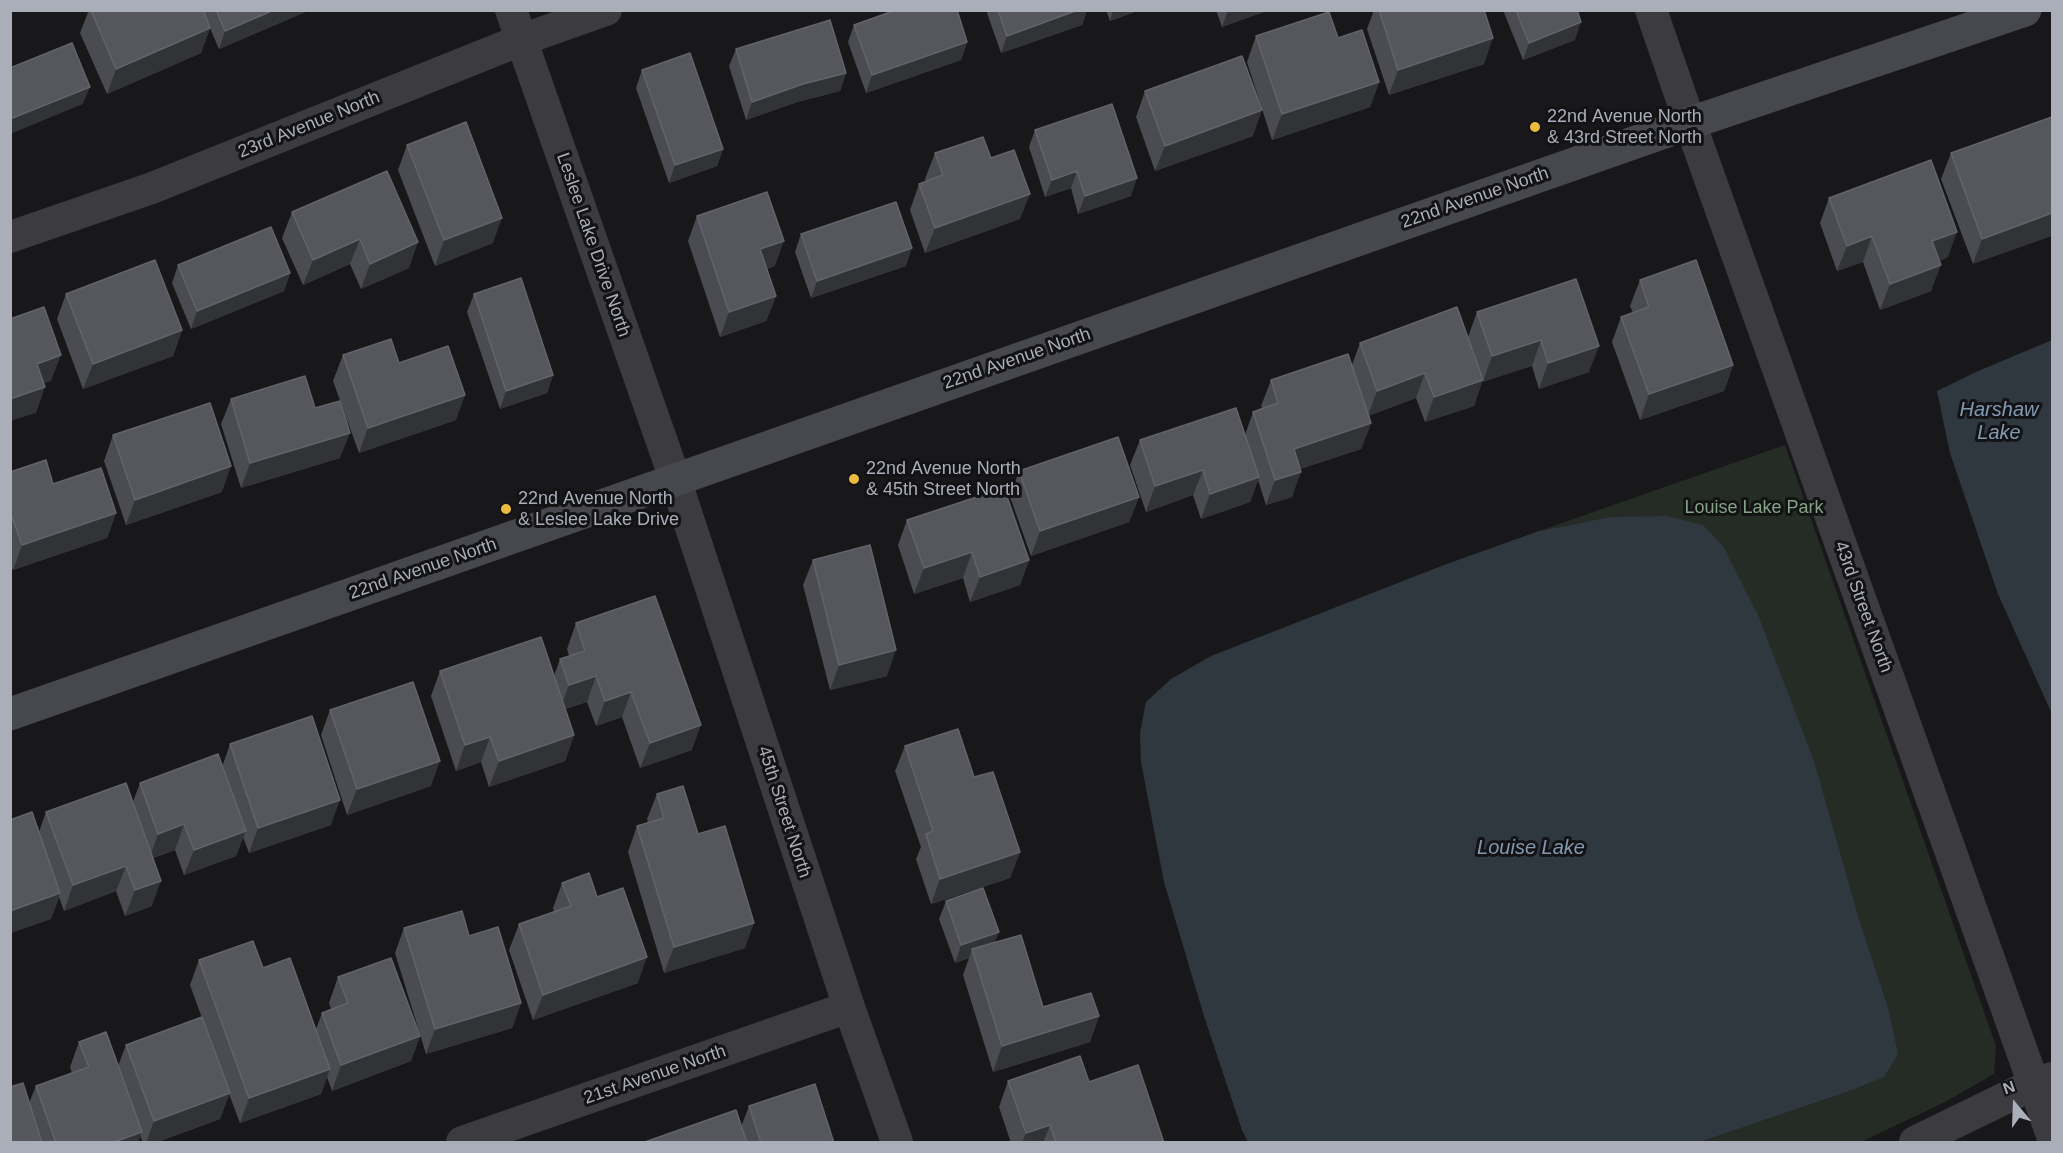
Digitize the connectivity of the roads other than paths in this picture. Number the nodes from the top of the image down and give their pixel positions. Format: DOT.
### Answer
graph roads {
  1 [pos="511,10"];
  2 [pos="606,10"];
  3 [pos="1651,10"];
  4 [pos="2025,10"];
  5 [pos="521,40"];
  6 [pos="1690,123"];
  7 [pos="10,237"];
  8 [pos="675,479"];
  9 [pos="10,714"];
  10 [pos="849,1007"];
  11 [pos="2043,1081"];
  12 [pos="2052,1135"];
  13 [pos="462,1143"];
  14 [pos="897,1143"];
  15 [pos="1915,1143"];
  1 -- 5 [label="street, Leslee Lake Drive North"];
  2 -- 5 [label="street, 23rd Avenue North"];
  3 -- 6 [label="street, 43rd Street North"];
  4 -- 6 [label="main road, 22nd Avenue North"];
  5 -- 7 [label="street, 23rd Avenue North"];
  5 -- 8 [label="street, Leslee Lake Drive North"];
  6 -- 8 [label="main road, 22nd Avenue North"];
  6 -- 11 [label="street, 43rd Street North"];
  8 -- 9 [label="main road, 22nd Avenue North"];
  8 -- 10 [label="street, 45th Street North"];
  10 -- 13 [label="street, 21st Avenue North"];
  10 -- 14 [label="street, 45th Street North"];
  11 -- 12 [label="street, 43rd Street North"];
  11 -- 15 [label="street"];
}
